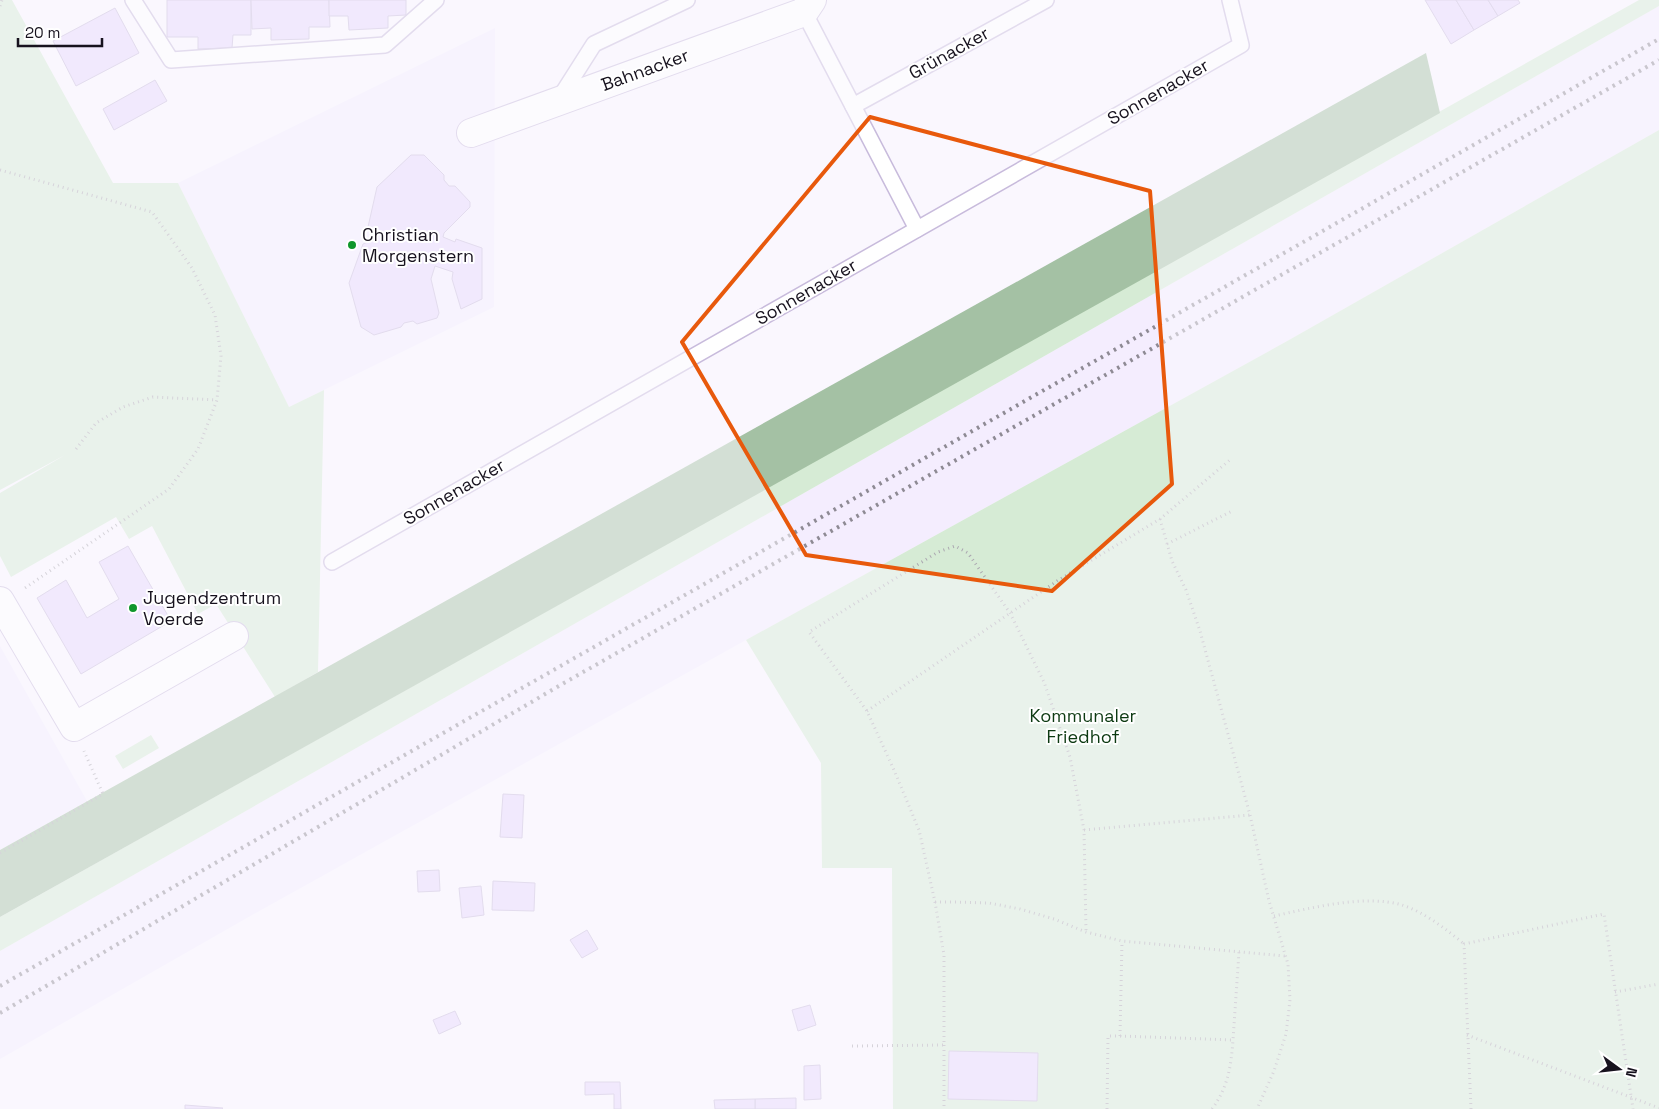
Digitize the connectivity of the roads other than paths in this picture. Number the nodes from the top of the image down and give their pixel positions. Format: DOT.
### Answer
graph roads {
  1 [pos="133,0"];
  2 [pos="436,0"];
  3 [pos="688,0"];
  4 [pos="1046,0"];
  5 [pos="1230,0"];
  6 [pos="808,6"];
  7 [pos="556,102"];
  8 [pos="853,106"];
  9 [pos="471,133"];
  10 [pos="917,229"];
  11 [pos="332,562"];
  12 [pos="1,602"];
  13 [pos="234,636"];
  1 -- 2 [label="lane"];
  3 -- 7 [label="lane"];
  4 -- 8 [label="lane, Grünacker"];
  5 -- 10 [label="lane, Sonnenacker"];
  6 -- 7 [label="street, Bahnacker"];
  6 -- 8 [label="lane"];
  7 -- 9 [label="street, Bahnacker"];
  8 -- 10 [label="lane"];
  10 -- 11 [label="lane, Sonnenacker"];
  12 -- 13 [label="street"];
}
